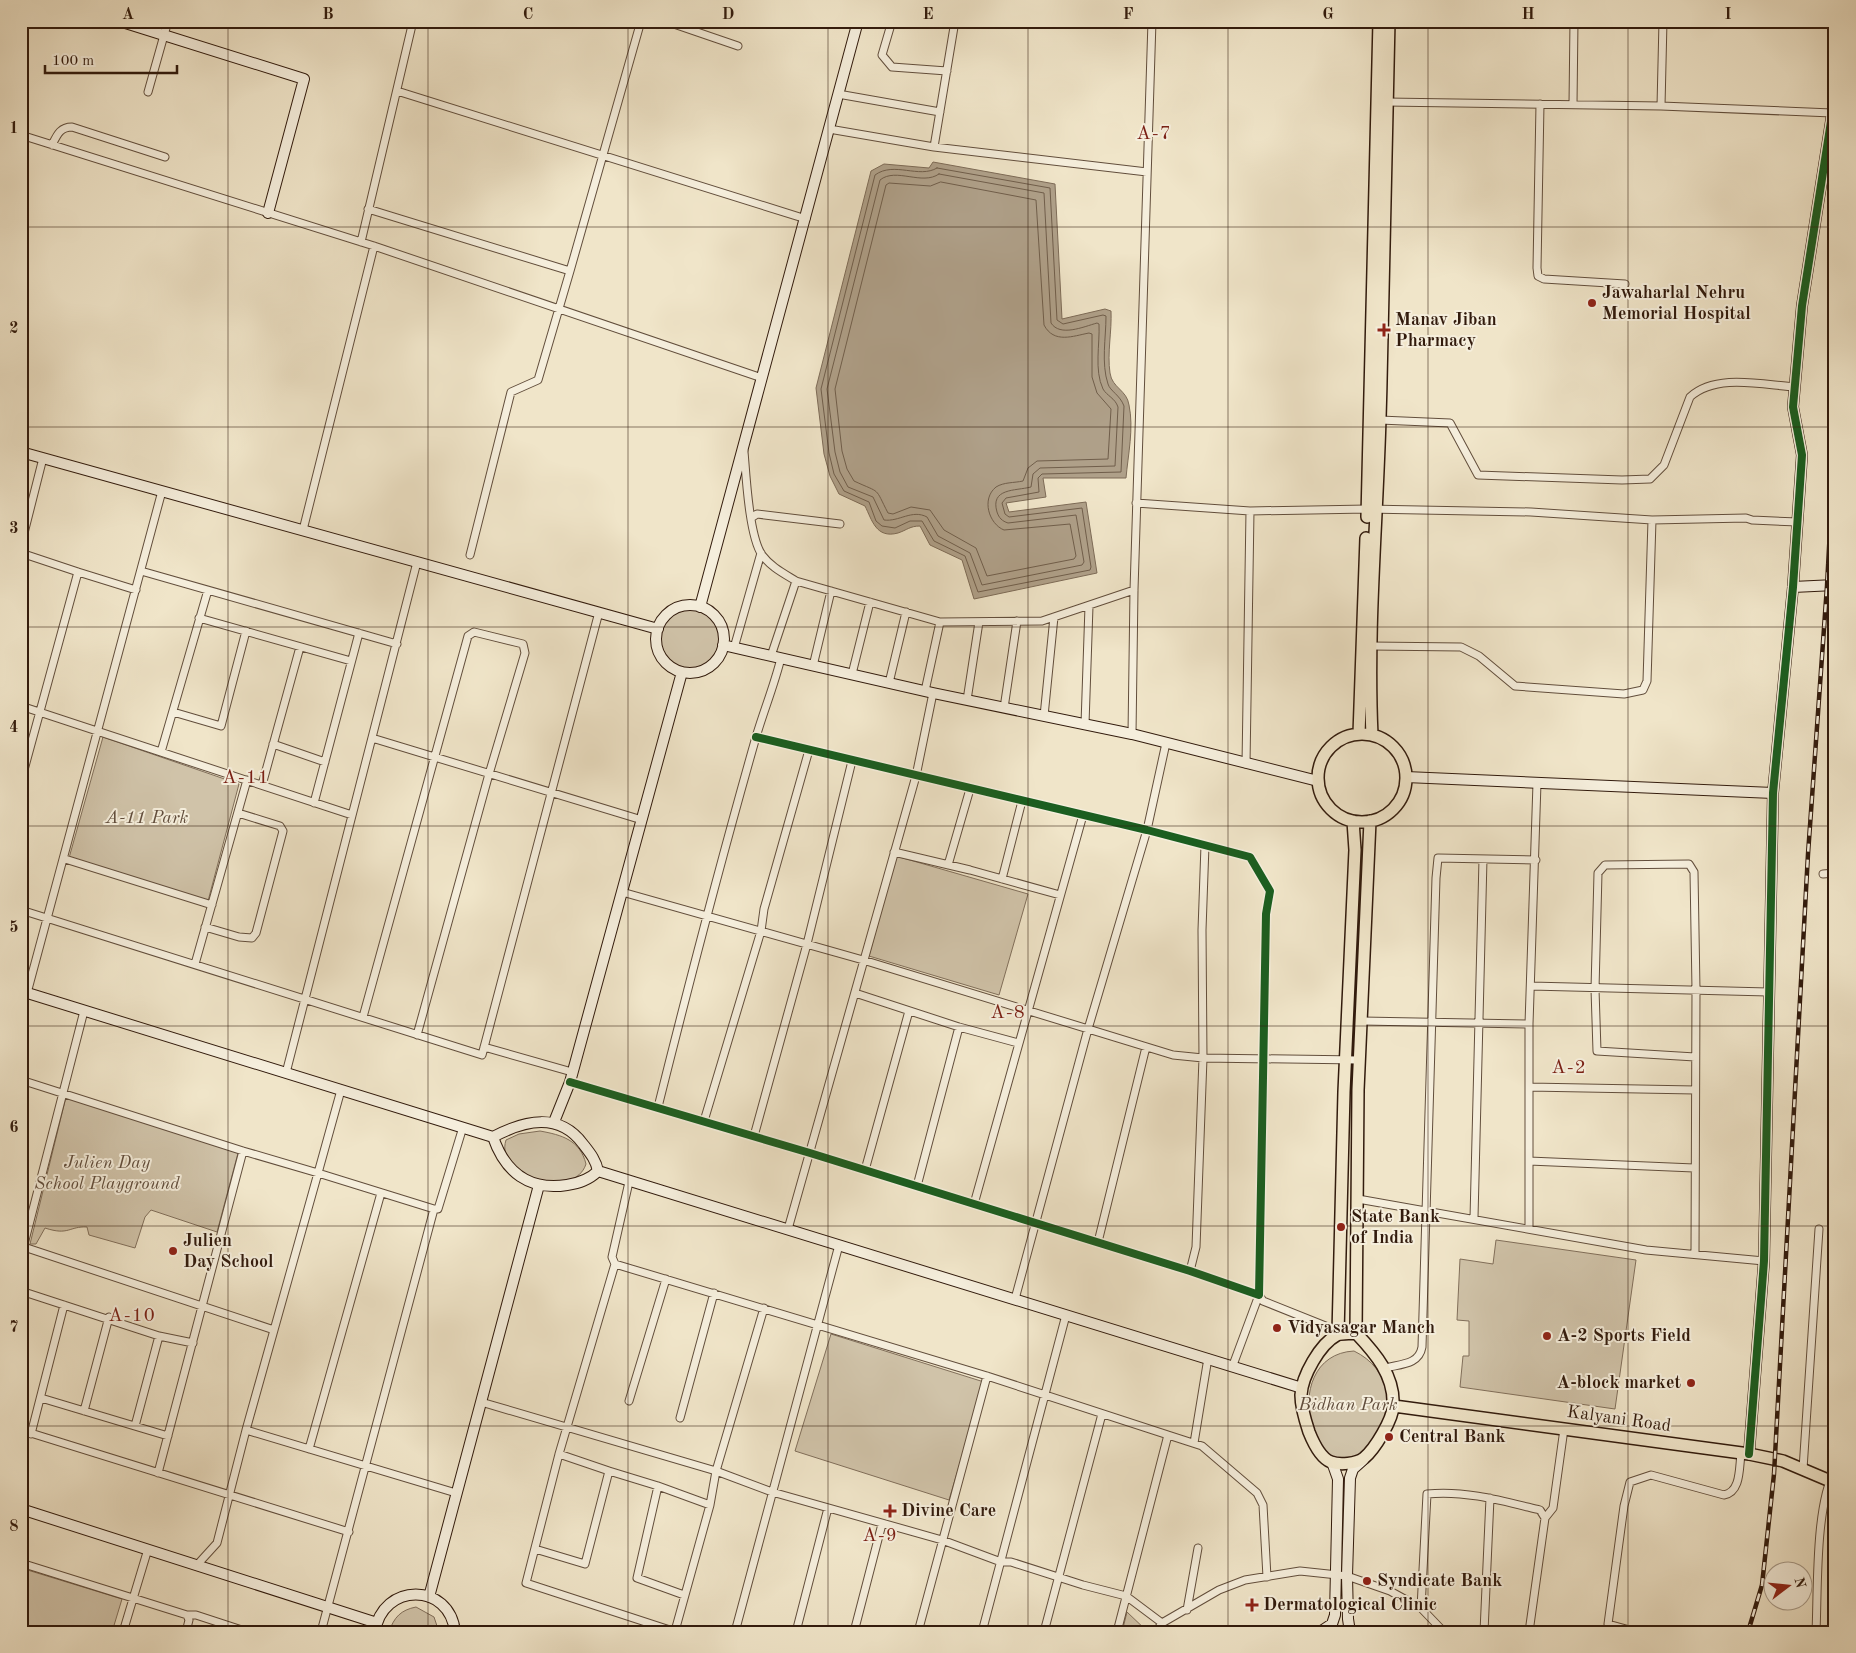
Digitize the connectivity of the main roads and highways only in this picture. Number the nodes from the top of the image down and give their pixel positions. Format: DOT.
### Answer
graph roads {
  1 [pos="1379,21"];
  2 [pos="1389,21"];
  3 [pos="1371,510"];
  4 [pos="1359,734"];
  5 [pos="1372,735"];
  6 [pos="1353,821"];
  7 [pos="1370,821"];
  8 [pos="1356,1333"];
  9 [pos="1338,1334"];
  10 [pos="1394,1406"];
  11 [pos="1833,1478"];
  1 -- 3 [label="main road"];
  2 -- 3 [label="main road"];
  3 -- 4 [label="main road"];
  3 -- 5 [label="main road"];
  4 -- 5 [label="main road"];
  4 -- 6 [label="main road"];
  5 -- 7 [label="main road"];
  6 -- 7 [label="main road"];
  6 -- 9 [label="main road"];
  7 -- 8 [label="main road"];
  8 -- 9 [label="main road"];
  8 -- 10 [label="main road"];
  9 -- 10 [label="main road"];
  10 -- 11 [label="main road, Kalyani Road"];
}
